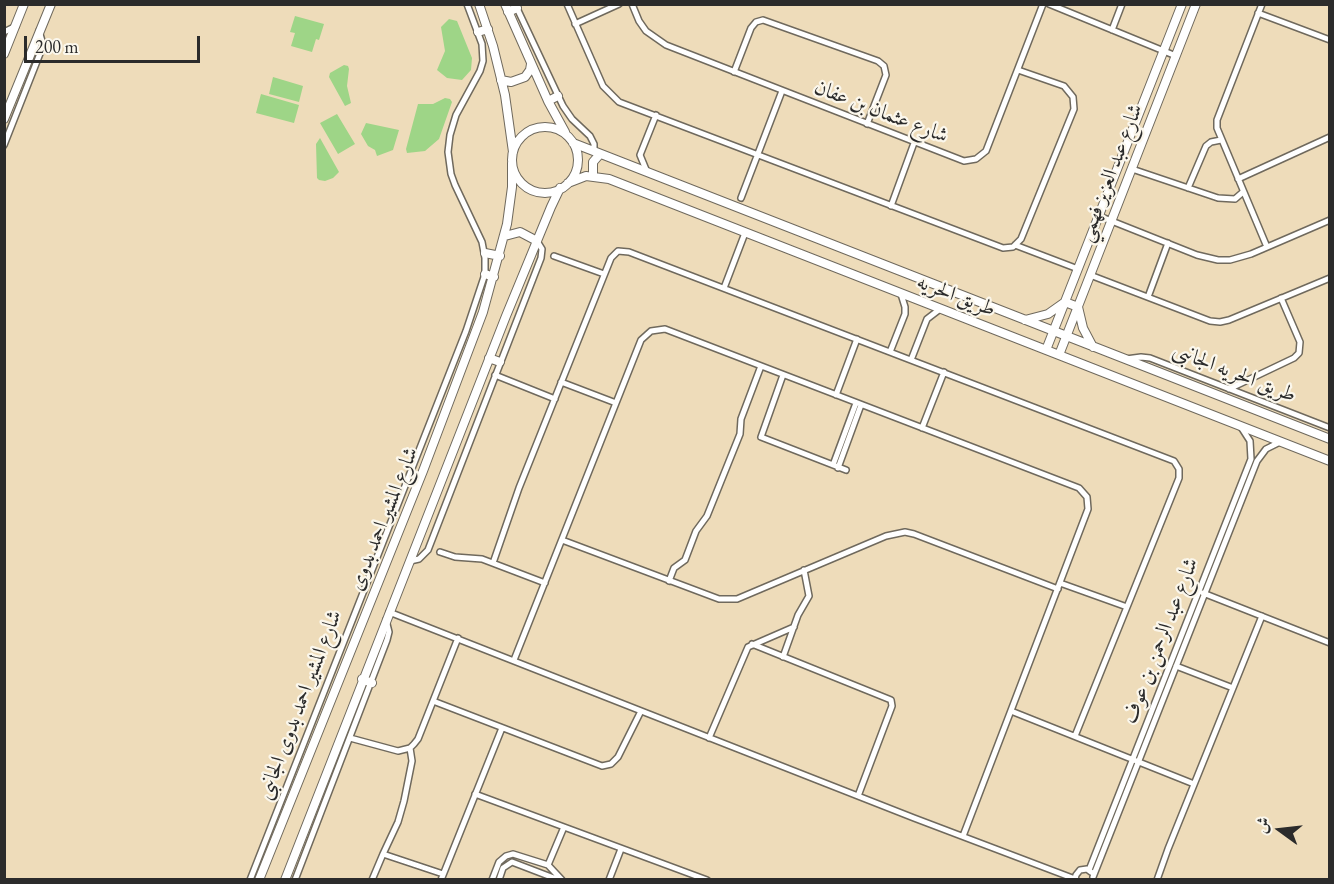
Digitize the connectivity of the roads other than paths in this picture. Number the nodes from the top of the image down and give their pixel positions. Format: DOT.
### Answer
graph roads {
  1 [pos="24,4"];
  2 [pos="51,4"];
  3 [pos="467,4"];
  4 [pos="478,4"];
  5 [pos="567,4"];
  6 [pos="619,4"];
  7 [pos="632,4"];
  8 [pos="1043,4"];
  9 [pos="1049,4"];
  10 [pos="1122,4"];
  11 [pos="1182,4"];
  12 [pos="1196,4"];
  13 [pos="1262,4"];
  14 [pos="516,6"];
  15 [pos="506,8"];
  16 [pos="1258,13"];
  17 [pos="575,24"];
  18 [pos="15,26"];
  19 [pos="488,29"];
  20 [pos="1113,30"];
  21 [pos="39,31"];
  22 [pos="478,32"];
  23 [pos="4,33"];
  24 [pos="1329,40"];
  25 [pos="1164,51"];
  26 [pos="4,54"];
  27 [pos="1176,56"];
  28 [pos="531,64"];
  29 [pos="1018,70"];
  30 [pos="734,72"];
  31 [pos="501,80"];
  32 [pos="782,91"];
  33 [pos="558,96"];
  34 [pos="548,102"];
  35 [pos="656,115"];
  36 [pos="4,119"];
  37 [pos="867,124"];
  38 [pos="567,136"];
  39 [pos="1329,138"];
  40 [pos="1221,140"];
  41 [pos="573,143"];
  42 [pos="914,143"];
  43 [pos="4,145"];
  44 [pos="513,153"];
  45 [pos="597,153"];
  46 [pos="758,154"];
  47 [pos="640,155"];
  48 [pos="621,162"];
  49 [pos="512,163"];
  50 [pos="1132,169"];
  51 [pos="648,173"];
  52 [pos="593,176"];
  53 [pos="1238,179"];
  54 [pos="568,183"];
  55 [pos="1188,188"];
  56 [pos="560,189"];
  57 [pos="1244,192"];
  58 [pos="741,198"];
  59 [pos="891,206"];
  60 [pos="1099,216"];
  61 [pos="1329,220"];
  62 [pos="1111,221"];
  63 [pos="745,233"];
  64 [pos="505,236"];
  65 [pos="537,241"];
  66 [pos="1168,243"];
  67 [pos="1016,245"];
  68 [pos="1267,247"];
  69 [pos="485,253"];
  70 [pos="500,256"];
  71 [pos="554,256"];
  72 [pos="1078,269"];
  73 [pos="485,274"];
  74 [pos="604,274"];
  75 [pos="1090,275"];
  76 [pos="494,277"];
  77 [pos="1329,278"];
  78 [pos="724,288"];
  79 [pos="901,294"];
  80 [pos="1148,297"];
  81 [pos="1281,298"];
  82 [pos="1065,302"];
  83 [pos="1078,307"];
  84 [pos="940,309"];
  85 [pos="1024,320"];
  86 [pos="1053,332"];
  87 [pos="1066,336"];
  88 [pos="857,339"];
  89 [pos="1093,346"];
  90 [pos="1046,350"];
  91 [pos="890,352"];
  92 [pos="1059,355"];
  93 [pos="489,358"];
  94 [pos="1125,359"];
  95 [pos="911,360"];
  96 [pos="500,362"];
  97 [pos="761,366"];
  98 [pos="944,372"];
  99 [pos="495,375"];
  100 [pos="783,375"];
  101 [pos="561,382"];
  102 [pos="1229,389"];
  103 [pos="836,395"];
  104 [pos="555,399"];
  105 [pos="616,403"];
  106 [pos="859,404"];
  107 [pos="1239,426"];
  108 [pos="922,428"];
  109 [pos="1329,428"];
  110 [pos="1329,439"];
  111 [pos="1280,442"];
  112 [pos="1329,461"];
  113 [pos="835,466"];
  114 [pos="846,471"];
  115 [pos="562,540"];
  116 [pos="440,552"];
  117 [pos="410,561"];
  118 [pos="494,563"];
  119 [pos="804,570"];
  120 [pos="669,581"];
  121 [pos="544,583"];
  122 [pos="1059,586"];
  123 [pos="1202,593"];
  124 [pos="1127,607"];
  125 [pos="387,616"];
  126 [pos="1262,616"];
  127 [pos="794,627"];
  128 [pos="458,638"];
  129 [pos="1329,643"];
  130 [pos="752,644"];
  131 [pos="783,657"];
  132 [pos="514,660"];
  133 [pos="1176,666"];
  134 [pos="362,679"];
  135 [pos="372,683"];
  136 [pos="1233,688"];
  137 [pos="433,702"];
  138 [pos="641,711"];
  139 [pos="1011,711"];
  140 [pos="502,728"];
  141 [pos="1075,736"];
  142 [pos="350,738"];
  143 [pos="709,738"];
  144 [pos="410,748"];
  145 [pos="1136,760"];
  146 [pos="293,783"];
  147 [pos="1194,784"];
  148 [pos="476,794"];
  149 [pos="858,796"];
  150 [pos="564,827"];
  151 [pos="963,836"];
  152 [pos="621,849"];
  153 [pos="383,855"];
  154 [pos="519,855"];
  155 [pos="517,862"];
  156 [pos="548,865"];
  157 [pos="500,867"];
  158 [pos="1089,870"];
  159 [pos="442,877"];
  160 [pos="1093,878"];
  161 [pos="250,879"];
  162 [pos="259,879"];
  163 [pos="285,879"];
  164 [pos="295,879"];
  165 [pos="372,879"];
  166 [pos="492,879"];
  167 [pos="499,879"];
  168 [pos="561,879"];
  169 [pos="609,879"];
  170 [pos="707,879"];
  171 [pos="1075,879"];
  172 [pos="1157,879"];
  1 -- 18 [label="street"];
  2 -- 21 [label="street"];
  3 -- 22 [label="street, شارع المشير احمد بدوى الجانبى"];
  4 -- 19 [label="street"];
  5 -- 17 [label="street"];
  6 -- 17 [label="street"];
  7 -- 30 [label="street, شارع عثمان بن عفان"];
  8 -- 29 [label="street, شارع عثمان بن عفان"];
  9 -- 20 [label="street"];
  10 -- 20 [label="street"];
  11 -- 25 [label="street, شارع عبد العزيز فهمي"];
  12 -- 27 [label="street, شارع عبد العزيز فهمي"];
  13 -- 16 [label="street"];
  14 -- 15 [label="street"];
  14 -- 33 [label="street"];
  15 -- 28 [label="street"];
  16 -- 24 [label="street"];
  16 -- 40 [label="street"];
  17 -- 35 [label="street"];
  18 -- 23 [label="street"];
  18 -- 26 [label="street"];
  19 -- 22 [label="street"];
  19 -- 31 [label="street"];
  20 -- 25 [label="street"];
  21 -- 36 [label="street"];
  21 -- 43 [label="street"];
  22 -- 69 [label="street, شارع المشير احمد بدوى الجانبى"];
  25 -- 27 [label="street"];
  25 -- 60 [label="street, شارع عبد العزيز فهمي"];
  27 -- 50 [label="street, شارع عبد العزيز فهمي"];
  28 -- 31 [label="street"];
  28 -- 34 [label="street"];
  29 -- 42 [label="street, شارع عثمان بن عفان"];
  29 -- 67 [label="street"];
  30 -- 32 [label="street, شارع عثمان بن عفان"];
  30 -- 37 [label="street"];
  31 -- 44 [label="street"];
  32 -- 37 [label="street, شارع عثمان بن عفان"];
  32 -- 46 [label="street"];
  33 -- 34 [label="street"];
  33 -- 45 [label="street"];
  34 -- 38 [label="street"];
  35 -- 46 [label="street"];
  35 -- 47 [label="street"];
  37 -- 42 [label="street, شارع عثمان بن عفان"];
  38 -- 41 [label="street"];
  38 -- 44 [label="street"];
  39 -- 53 [label="street"];
  40 -- 53 [label="street"];
  40 -- 55 [label="street"];
  41 -- 45 [label="street, طريق الحريه"];
  41 -- 54 [label="street"];
  42 -- 59 [label="street"];
  44 -- 49 [label="street"];
  45 -- 48 [label="street, طريق الحريه"];
  45 -- 52 [label="street"];
  46 -- 58 [label="street"];
  46 -- 59 [label="street"];
  47 -- 48 [label="street"];
  47 -- 51 [label="street"];
  48 -- 51 [label="street, طريق الحريه"];
  49 -- 56 [label="street"];
  49 -- 64 [label="street, شارع المشير احمد بدوى"];
  50 -- 55 [label="street"];
  50 -- 62 [label="street, شارع عبد العزيز فهمي"];
  51 -- 85 [label="street, طريق الحريه"];
  52 -- 54 [label="street"];
  52 -- 63 [label="street, طريق الحريه"];
  53 -- 57 [label="street"];
  54 -- 56 [label="street"];
  55 -- 57 [label="street"];
  56 -- 65 [label="street, شارع المشير احمد بدوى"];
  57 -- 68 [label="street"];
  59 -- 67 [label="street"];
  60 -- 62 [label="street"];
  60 -- 72 [label="street, شارع عبد العزيز فهمي"];
  61 -- 68 [label="street"];
  62 -- 66 [label="street"];
  62 -- 75 [label="street, شارع عبد العزيز فهمي"];
  63 -- 78 [label="street"];
  63 -- 79 [label="street, طريق الحريه"];
  64 -- 65 [label="street"];
  64 -- 70 [label="street, شارع المشير احمد بدوى"];
  65 -- 93 [label="street, شارع المشير احمد بدوى"];
  65 -- 96 [label="street"];
  66 -- 68 [label="street"];
  66 -- 80 [label="street"];
  67 -- 72 [label="street"];
  69 -- 70 [label="street"];
  69 -- 73 [label="street, شارع المشير احمد بدوى الجانبى"];
  70 -- 76 [label="street, شارع المشير احمد بدوى"];
  71 -- 74 [label="street"];
  72 -- 82 [label="street, شارع عبد العزيز فهمي"];
  73 -- 76 [label="street"];
  73 -- 146 [label="street, شارع المشير احمد بدوى الجانبى"];
  74 -- 78 [label="street"];
  74 -- 101 [label="street"];
  75 -- 80 [label="street"];
  75 -- 83 [label="street, شارع عبد العزيز فهمي"];
  76 -- 146 [label="street, شارع المشير احمد بدوى"];
  77 -- 81 [label="street"];
  78 -- 88 [label="street"];
  79 -- 84 [label="street, طريق الحريه"];
  79 -- 91 [label="street"];
  80 -- 81 [label="street"];
  81 -- 102 [label="street"];
  82 -- 83 [label="street"];
  82 -- 85 [label="street"];
  82 -- 86 [label="street, شارع عبد العزيز فهمي"];
  83 -- 87 [label="street, شارع عبد العزيز فهمي"];
  83 -- 89 [label="street"];
  84 -- 90 [label="street, طريق الحريه"];
  84 -- 95 [label="street"];
  85 -- 86 [label="street, طريق الحريه"];
  86 -- 87 [label="street, طريق الحريه"];
  86 -- 90 [label="street, شارع عبد العزيز فهمي"];
  87 -- 89 [label="street, طريق الحريه"];
  87 -- 92 [label="street, شارع عبد العزيز فهمي"];
  88 -- 91 [label="street"];
  88 -- 103 [label="street"];
  89 -- 94 [label="street, طريق الحريه"];
  90 -- 92 [label="street, طريق الحريه"];
  91 -- 95 [label="street"];
  92 -- 107 [label="street, طريق الحريه"];
  93 -- 96 [label="street"];
  93 -- 117 [label="street, شارع المشير احمد بدوى"];
  94 -- 102 [label="street, طريق الحريه الجانبى"];
  94 -- 110 [label="street, طريق الحريه"];
  95 -- 98 [label="street"];
  96 -- 99 [label="street"];
  97 -- 100 [label="street"];
  97 -- 105 [label="street"];
  97 -- 120 [label="street"];
  98 -- 108 [label="street"];
  98 -- 124 [label="street"];
  99 -- 104 [label="street"];
  99 -- 117 [label="street"];
  100 -- 103 [label="street"];
  100 -- 113 [label="street"];
  101 -- 104 [label="street"];
  101 -- 105 [label="street"];
  102 -- 109 [label="street, طريق الحريه الجانبى"];
  103 -- 106 [label="street"];
  104 -- 118 [label="street"];
  105 -- 115 [label="street"];
  106 -- 108 [label="street"];
  106 -- 113 [label="street"];
  107 -- 111 [label="street, طريق الحريه"];
  107 -- 123 [label="street, شارع عبد الرحمن بن عوف"];
  108 -- 122 [label="street"];
  111 -- 112 [label="street, طريق الحريه"];
  111 -- 123 [label="street, شارع عبد الرحمن بن عوف"];
  113 -- 114 [label="street"];
  115 -- 120 [label="street"];
  115 -- 121 [label="street"];
  116 -- 118 [label="street"];
  117 -- 125 [label="street, شارع المشير احمد بدوى"];
  118 -- 121 [label="street"];
  119 -- 120 [label="street"];
  119 -- 122 [label="street"];
  119 -- 127 [label="street"];
  121 -- 132 [label="street"];
  122 -- 124 [label="street"];
  122 -- 139 [label="street"];
  123 -- 126 [label="street"];
  123 -- 133 [label="street, شارع عبد الرحمن بن عوف"];
  123 -- 145 [label="street, شارع عبد الرحمن بن عوف"];
  124 -- 141 [label="street"];
  125 -- 128 [label="street"];
  125 -- 134 [label="street, شارع المشير احمد بدوى"];
  125 -- 135 [label="street"];
  126 -- 129 [label="street"];
  126 -- 136 [label="street"];
  127 -- 130 [label="street"];
  127 -- 131 [label="street"];
  128 -- 132 [label="street"];
  128 -- 137 [label="street"];
  130 -- 131 [label="street"];
  130 -- 143 [label="street"];
  131 -- 149 [label="street"];
  132 -- 138 [label="street"];
  133 -- 136 [label="street"];
  133 -- 145 [label="street, شارع عبد الرحمن بن عوف"];
  134 -- 135 [label="street"];
  134 -- 163 [label="street, شارع المشير احمد بدوى"];
  135 -- 142 [label="street"];
  136 -- 147 [label="street"];
  137 -- 140 [label="street"];
  137 -- 144 [label="street"];
  138 -- 140 [label="street"];
  138 -- 143 [label="street"];
  139 -- 141 [label="street"];
  139 -- 151 [label="street"];
  140 -- 148 [label="street"];
  141 -- 145 [label="street"];
  142 -- 144 [label="street"];
  142 -- 164 [label="street"];
  143 -- 149 [label="street"];
  144 -- 153 [label="street"];
  145 -- 147 [label="street"];
  145 -- 158 [label="street, شارع عبد الرحمن بن عوف"];
  145 -- 160 [label="street, شارع عبد الرحمن بن عوف"];
  146 -- 161 [label="street, شارع المشير احمد بدوى الجانبى"];
  146 -- 162 [label="street, شارع المشير احمد بدوى"];
  147 -- 172 [label="street"];
  148 -- 150 [label="street"];
  148 -- 159 [label="street"];
  149 -- 151 [label="street"];
  150 -- 152 [label="street"];
  150 -- 156 [label="street"];
  151 -- 171 [label="street"];
  152 -- 169 [label="street"];
  152 -- 170 [label="street"];
  153 -- 159 [label="street"];
  153 -- 165 [label="street"];
  154 -- 155 [label="street"];
  154 -- 156 [label="street"];
  154 -- 157 [label="street"];
  155 -- 157 [label="street"];
  155 -- 168 [label="street"];
  156 -- 168 [label="street"];
  157 -- 166 [label="street"];
  157 -- 167 [label="street"];
  158 -- 160 [label="street"];
  158 -- 171 [label="street"];
}
